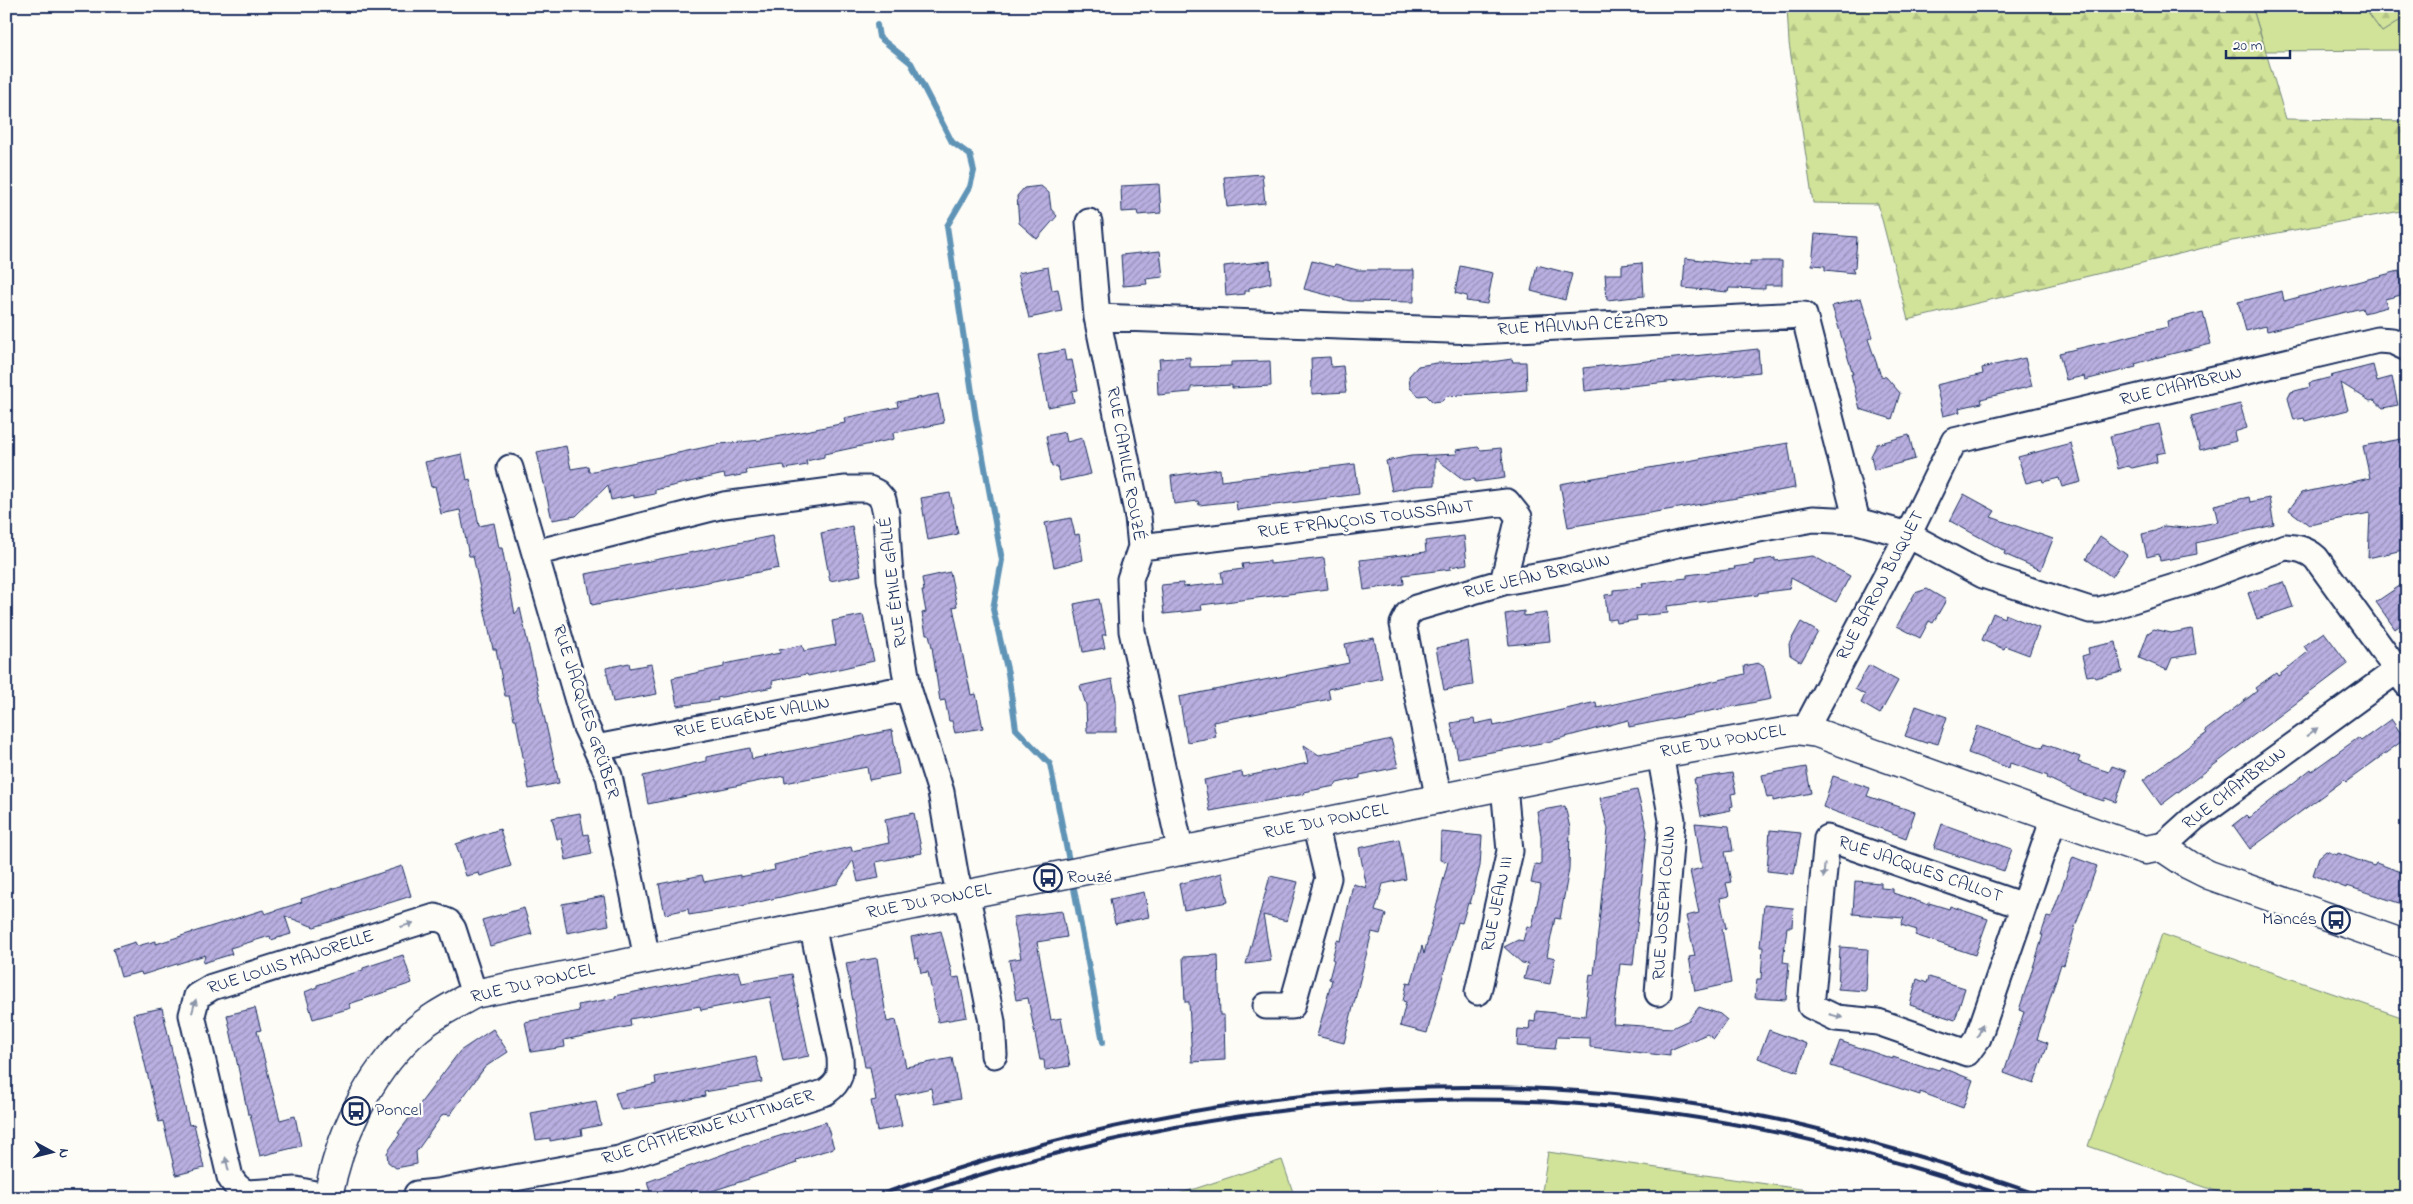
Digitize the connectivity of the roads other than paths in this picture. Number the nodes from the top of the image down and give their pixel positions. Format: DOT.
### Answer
graph roads {
  1 [pos="1089,222"];
  2 [pos="1098,317"];
  3 [pos="2407,348"];
  4 [pos="1954,441"];
  5 [pos="510,468"];
  6 [pos="1857,521"];
  7 [pos="1908,535"];
  8 [pos="1140,547"];
  9 [pos="535,553"];
  10 [pos="1503,582"];
  11 [pos="2404,673"];
  12 [pos="908,688"];
  13 [pos="1805,730"];
  14 [pos="596,748"];
  15 [pos="1660,754"];
  16 [pos="1504,786"];
  17 [pos="1439,800"];
  18 [pos="2054,818"];
  19 [pos="1315,824"];
  20 [pos="2162,847"];
  21 [pos="1181,852"];
  22 [pos="963,895"];
  23 [pos="2024,906"];
  24 [pos="812,925"];
  25 [pos="2407,945"];
  26 [pos="647,958"];
  27 [pos="1478,992"];
  28 [pos="1658,993"];
  29 [pos="474,994"];
  30 [pos="1266,1006"];
  31 [pos="994,1055"];
  32 [pos="416,1194"];
  33 [pos="328,1197"];
  1 -- 2 [label="street, RUE CAMILLE ROUZÉ"];
  2 -- 6 [label="street, RUE MALVINA CÉZARD"];
  2 -- 8 [label="street, RUE CAMILLE ROUZÉ"];
  3 -- 4 [label="street, RUE CHAMBRUN"];
  4 -- 7 [label="street, RUE BARON BUQUET"];
  5 -- 9 [label="street, RUE JACQUES GRÜBER"];
  6 -- 7 [label="street"];
  6 -- 10 [label="street, RUE JEAN BRIQUIN"];
  7 -- 11 [label="street"];
  7 -- 13 [label="street, RUE BARON BUQUET"];
  8 -- 10 [label="street, RUE FRANÇOIS TOUSSAINT"];
  8 -- 21 [label="street, RUE CAMILLE ROUZÉ"];
  9 -- 12 [label="street, RUE ÉMILE GALLÉ"];
  9 -- 14 [label="street, RUE JACQUES GRÜBER"];
  10 -- 17 [label="street, RUE JEAN BRIQUIN"];
  20 -- 11 [label="street, RUE CHAMBRUN, one-way"];
  12 -- 14 [label="street, RUE EUGÈNE VALLIN"];
  12 -- 22 [label="street, RUE ÉMILE GALLÉ"];
  13 -- 15 [label="street, RUE DU PONCEL"];
  13 -- 18 [label="street, RUE DU PONCEL"];
  14 -- 26 [label="street, RUE JACQUES GRÜBER"];
  15 -- 16 [label="street, RUE DU PONCEL"];
  15 -- 28 [label="street, RUE JOSEPH COLLIN"];
  16 -- 17 [label="street, RUE DU PONCEL"];
  16 -- 27 [label="street, RUE JEAN III"];
  17 -- 19 [label="street, RUE DU PONCEL"];
  18 -- 20 [label="street, RUE DU PONCEL"];
  18 -- 23 [label="street, RUE JACQUES CALLOT"];
  19 -- 21 [label="street, RUE DU PONCEL"];
  19 -- 30 [label="street"];
  20 -- 25 [label="street"];
  21 -- 22 [label="street, RUE DU PONCEL"];
  22 -- 24 [label="street, RUE DU PONCEL"];
  22 -- 31 [label="street, RUE ÉMILE GALLÉ"];
  23 -- 23 [label="street, RUE JACQUES CALLOT, one-way"];
  24 -- 26 [label="street, RUE DU PONCEL"];
  24 -- 32 [label="street, RUE CATHERINE KUTTINGER"];
  26 -- 29 [label="street, RUE DU PONCEL"];
  29 -- 33 [label="street, RUE DU PONCEL"];
  33 -- 29 [label="street, RUE LOUIS MAJORELLE, one-way"];
}
